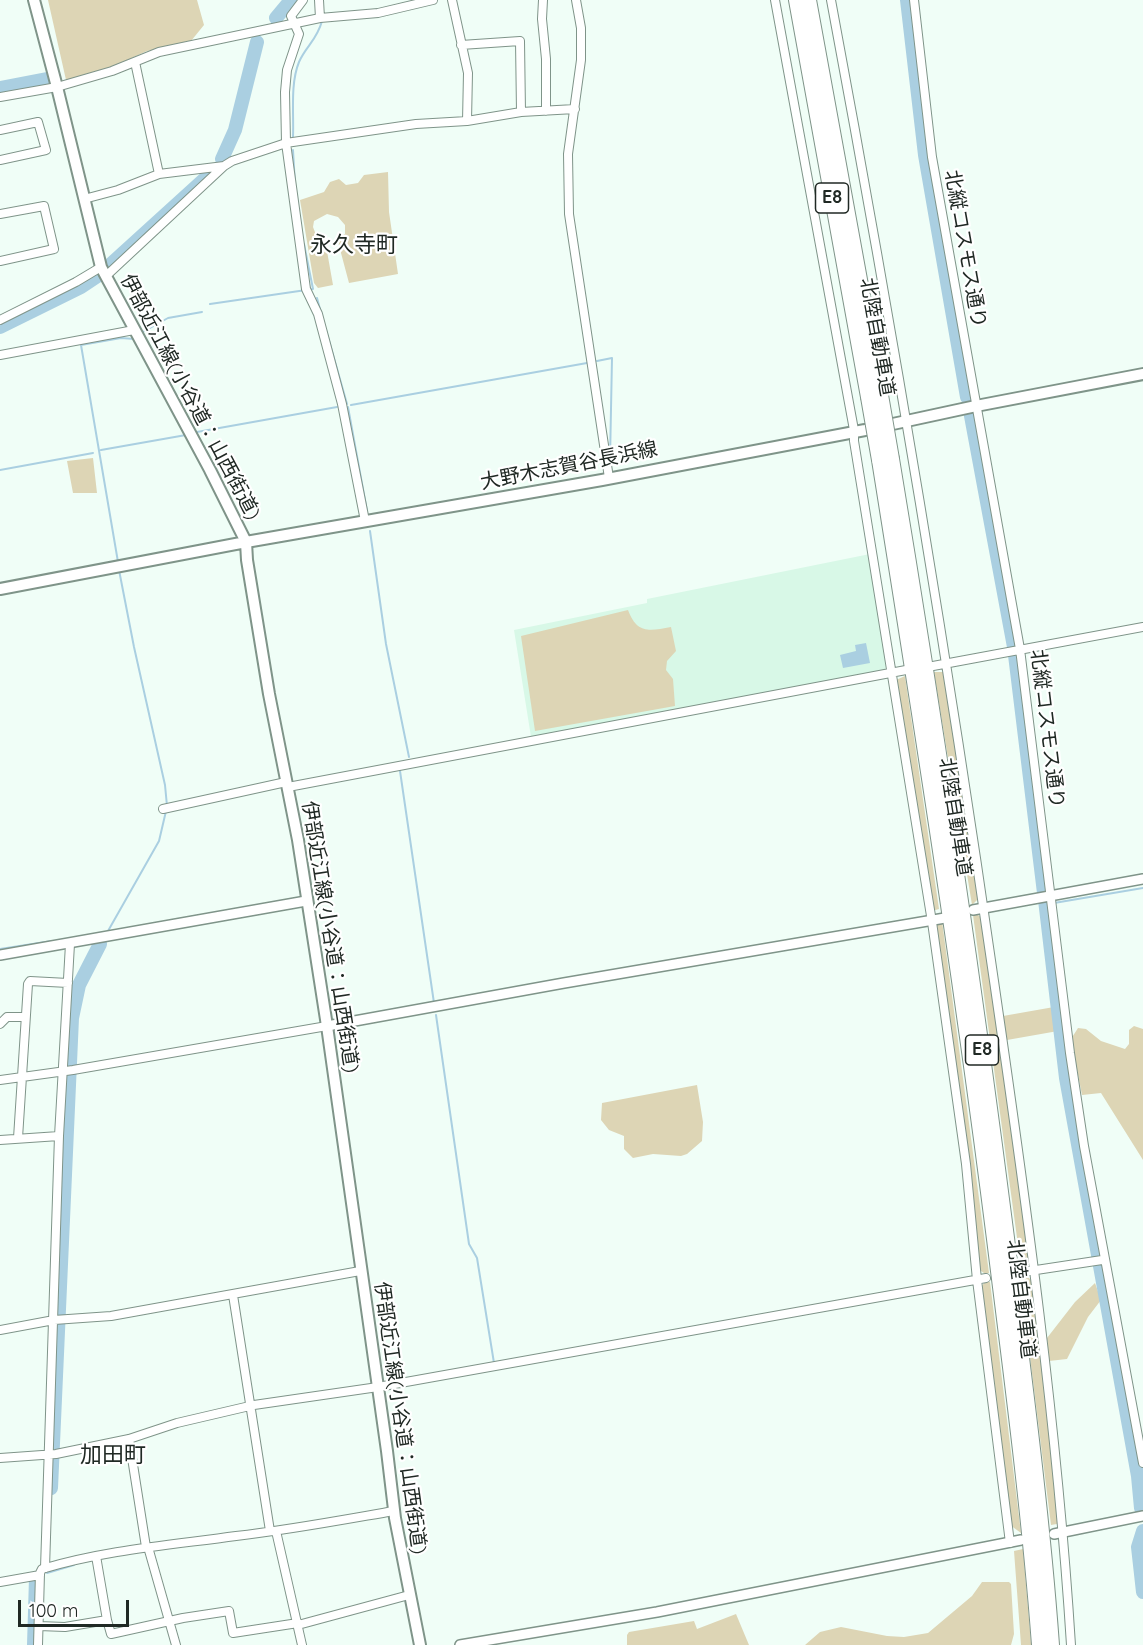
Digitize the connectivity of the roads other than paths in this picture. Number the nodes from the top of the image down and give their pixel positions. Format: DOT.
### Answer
graph roads {
  1 [pos="34,0"];
  2 [pos="303,0"];
  3 [pos="319,0"];
  4 [pos="433,0"];
  5 [pos="452,0"];
  6 [pos="543,0"];
  7 [pos="576,0"];
  8 [pos="775,0"];
  9 [pos="796,0"];
  10 [pos="809,0"];
  11 [pos="831,0"];
  12 [pos="914,0"];
  13 [pos="320,18"];
  14 [pos="295,24"];
  15 [pos="461,45"];
  16 [pos="135,62"];
  17 [pos="57,87"];
  18 [pos="0,97"];
  19 [pos="575,109"];
  20 [pos="546,111"];
  21 [pos="521,112"];
  22 [pos="467,121"];
  23 [pos="0,130"];
  24 [pos="286,142"];
  25 [pos="0,160"];
  26 [pos="224,166"];
  27 [pos="159,174"];
  28 [pos="84,199"];
  29 [pos="0,214"];
  30 [pos="0,261"];
  31 [pos="104,273"];
  32 [pos="0,320"];
  33 [pos="137,335"];
  34 [pos="0,355"];
  35 [pos="1143,374"];
  36 [pos="874,396"];
  37 [pos="976,406"];
  38 [pos="907,422"];
  39 [pos="854,432"];
  40 [pos="886,459"];
  41 [pos="609,477"];
  42 [pos="365,521"];
  43 [pos="246,542"];
  44 [pos="0,589"];
  45 [pos="1143,627"];
  46 [pos="1016,650"];
  47 [pos="946,664"];
  48 [pos="933,666"];
  49 [pos="906,670"];
  50 [pos="892,673"];
  51 [pos="287,784"];
  52 [pos="167,808"];
  53 [pos="1143,879"];
  54 [pos="1052,897"];
  55 [pos="306,901"];
  56 [pos="978,909"];
  57 [pos="945,918"];
  58 [pos="932,922"];
  59 [pos="70,944"];
  60 [pos="0,955"];
  61 [pos="68,983"];
  62 [pos="25,1017"];
  63 [pos="0,1024"];
  64 [pos="327,1026"];
  65 [pos="68,1070"];
  66 [pos="23,1077"];
  67 [pos="0,1080"];
  68 [pos="59,1136"];
  69 [pos="18,1138"];
  70 [pos="0,1140"];
  71 [pos="1099,1260"];
  72 [pos="360,1271"];
  73 [pos="1033,1271"];
  74 [pos="1023,1272"];
  75 [pos="987,1278"];
  76 [pos="977,1280"];
  77 [pos="233,1295"];
  78 [pos="57,1320"];
  79 [pos="0,1330"];
  80 [pos="378,1388"];
  81 [pos="250,1407"];
  82 [pos="129,1439"];
  83 [pos="51,1454"];
  84 [pos="0,1458"];
  85 [pos="1143,1463"];
  86 [pos="395,1515"];
  87 [pos="1143,1516"];
  88 [pos="273,1531"];
  89 [pos="1059,1532"];
  90 [pos="1021,1540"];
  91 [pos="1010,1543"];
  92 [pos="147,1547"];
  93 [pos="96,1556"];
  94 [pos="43,1572"];
  95 [pos="0,1582"];
  96 [pos="409,1595"];
  97 [pos="107,1620"];
  98 [pos="170,1621"];
  99 [pos="298,1624"];
  100 [pos="39,1626"];
  101 [pos="38,1645"];
  102 [pos="176,1645"];
  103 [pos="302,1645"];
  104 [pos="420,1645"];
  105 [pos="460,1645"];
  106 [pos="1039,1645"];
  107 [pos="1052,1645"];
  108 [pos="1071,1645"];
  1 -- 17 [label="main road, 伊部近江線(小谷道：山西街道)"];
  2 -- 14 [label="street"];
  3 -- 13 [label="street"];
  4 -- 13 [label="street"];
  5 -- 15 [label="street"];
  6 -- 20 [label="street"];
  7 -- 19 [label="street"];
  8 -- 39 [label="street"];
  9 -- 36 [label="highway, 北陸自動車道 / E8"];
  10 -- 36 [label="highway, 北陸自動車道 / E8"];
  11 -- 38 [label="street"];
  12 -- 37 [label="street, 北縦コスモス通り"];
  13 -- 14 [label="street"];
  14 -- 16 [label="street"];
  14 -- 24 [label="street"];
  15 -- 21 [label="street"];
  15 -- 22 [label="street"];
  16 -- 17 [label="street"];
  16 -- 27 [label="street"];
  17 -- 18 [label="street"];
  17 -- 28 [label="main road, 伊部近江線(小谷道：山西街道)"];
  19 -- 20 [label="street"];
  19 -- 41 [label="street"];
  20 -- 21 [label="street"];
  21 -- 22 [label="street"];
  22 -- 24 [label="street"];
  23 -- 25 [label="street"];
  24 -- 26 [label="street"];
  24 -- 42 [label="street"];
  26 -- 27 [label="street"];
  26 -- 31 [label="street"];
  27 -- 28 [label="street"];
  28 -- 31 [label="main road, 伊部近江線(小谷道：山西街道)"];
  29 -- 30 [label="street"];
  31 -- 32 [label="street"];
  31 -- 33 [label="main road, 伊部近江線(小谷道：山西街道)"];
  33 -- 34 [label="street"];
  33 -- 43 [label="main road, 伊部近江線(小谷道：山西街道)"];
  35 -- 37 [label="main road, 大野木志賀谷長浜線"];
  36 -- 40 [label="highway, 北陸自動車道 / E8, bridge"];
  37 -- 38 [label="main road, 大野木志賀谷長浜線"];
  37 -- 46 [label="street, 北縦コスモス通り"];
  38 -- 39 [label="main road, 大野木志賀谷長浜線"];
  38 -- 47 [label="street"];
  39 -- 41 [label="main road, 大野木志賀谷長浜線"];
  39 -- 50 [label="street"];
  40 -- 106 [label="highway, 北陸自動車道 / E8"];
  40 -- 107 [label="highway, 北陸自動車道 / E8"];
  41 -- 42 [label="main road, 大野木志賀谷長浜線"];
  42 -- 43 [label="main road, 大野木志賀谷長浜線"];
  43 -- 44 [label="main road, 大野木志賀谷長浜線"];
  43 -- 51 [label="main road, 伊部近江線(小谷道：山西街道)"];
  45 -- 46 [label="street"];
  46 -- 47 [label="street"];
  46 -- 54 [label="street, 北縦コスモス通り"];
  47 -- 48 [label="street"];
  47 -- 56 [label="street"];
  49 -- 50 [label="street"];
  50 -- 51 [label="street"];
  50 -- 58 [label="street"];
  51 -- 52 [label="street"];
  51 -- 55 [label="main road, 伊部近江線(小谷道：山西街道)"];
  53 -- 54 [label="street"];
  54 -- 56 [label="street"];
  54 -- 85 [label="street, 北縦コスモス通り"];
  55 -- 59 [label="street"];
  55 -- 64 [label="main road, 伊部近江線(小谷道：山西街道)"];
  56 -- 73 [label="street"];
  57 -- 58 [label="street"];
  58 -- 64 [label="street"];
  58 -- 76 [label="street"];
  59 -- 60 [label="street"];
  59 -- 61 [label="street"];
  61 -- 62 [label="street"];
  61 -- 65 [label="street"];
  62 -- 63 [label="street"];
  62 -- 66 [label="street"];
  64 -- 65 [label="street"];
  64 -- 72 [label="main road, 伊部近江線(小谷道：山西街道)"];
  65 -- 66 [label="street"];
  65 -- 68 [label="street"];
  66 -- 67 [label="street"];
  66 -- 69 [label="street"];
  68 -- 69 [label="street"];
  68 -- 78 [label="street"];
  69 -- 70 [label="street"];
  71 -- 73 [label="street"];
  72 -- 77 [label="street"];
  72 -- 80 [label="main road, 伊部近江線(小谷道：山西街道)"];
  73 -- 74 [label="street"];
  73 -- 89 [label="street"];
  75 -- 76 [label="street"];
  76 -- 80 [label="street"];
  76 -- 91 [label="street"];
  77 -- 78 [label="street"];
  77 -- 81 [label="street"];
  78 -- 79 [label="street"];
  78 -- 83 [label="street"];
  80 -- 81 [label="street"];
  80 -- 86 [label="main road, 伊部近江線(小谷道：山西街道)"];
  81 -- 82 [label="street"];
  81 -- 88 [label="street"];
  82 -- 83 [label="street"];
  82 -- 92 [label="street"];
  83 -- 84 [label="street"];
  83 -- 94 [label="street"];
  86 -- 88 [label="street"];
  86 -- 96 [label="main road, 伊部近江線(小谷道：山西街道)"];
  87 -- 89 [label="street"];
  88 -- 92 [label="street"];
  88 -- 99 [label="street"];
  89 -- 108 [label="street"];
  90 -- 91 [label="street"];
  91 -- 105 [label="street"];
  92 -- 93 [label="street"];
  92 -- 98 [label="street"];
  93 -- 94 [label="street"];
  93 -- 97 [label="street"];
  94 -- 95 [label="street"];
  94 -- 100 [label="street"];
  96 -- 99 [label="street"];
  96 -- 104 [label="main road, 伊部近江線(小谷道：山西街道)"];
  97 -- 98 [label="street"];
  97 -- 100 [label="street"];
  98 -- 99 [label="street"];
  98 -- 102 [label="street"];
  99 -- 103 [label="street"];
  100 -- 101 [label="street"];
}
